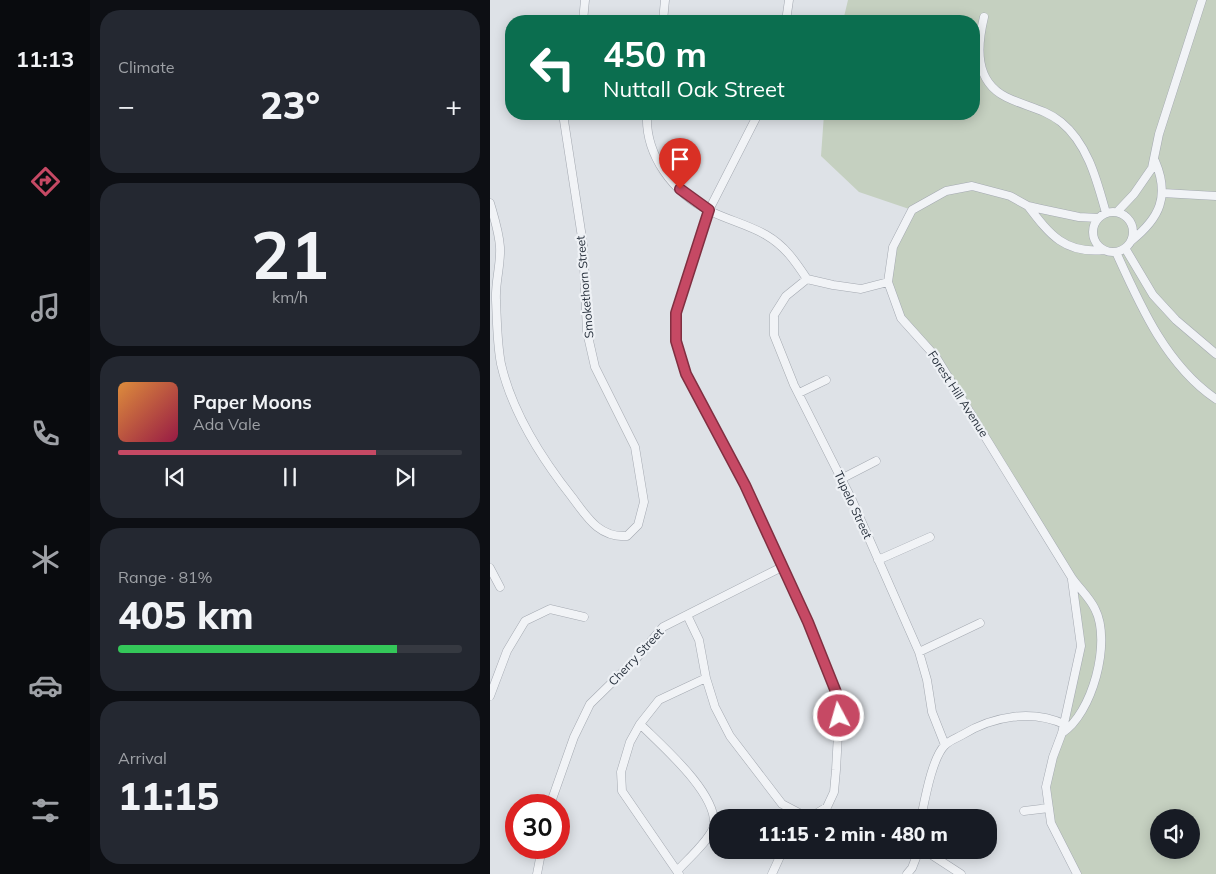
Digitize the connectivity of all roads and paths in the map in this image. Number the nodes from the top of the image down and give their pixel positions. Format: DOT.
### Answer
graph roads {
  1 [pos="585,0"];
  2 [pos="665,0"];
  3 [pos="789,0"];
  4 [pos="1202,0"];
  5 [pos="584,15"];
  6 [pos="664,15"];
  7 [pos="787,15"];
  8 [pos="984,17"];
  9 [pos="564,120"];
  10 [pos="648,120"];
  11 [pos="755,120"];
  12 [pos="1155,161"];
  13 [pos="1163,193"];
  14 [pos="1216,196"];
  15 [pos="490,203"];
  16 [pos="1028,206"];
  17 [pos="709,210"];
  18 [pos="1117,212"];
  19 [pos="1106,213"];
  20 [pos="1098,218"];
  21 [pos="1131,240"];
  22 [pos="1125,248"];
  23 [pos="1104,250"];
  24 [pos="1116,252"];
  25 [pos="807,279"];
  26 [pos="888,282"];
  27 [pos="493,295"];
  28 [pos="1216,354"];
  29 [pos="826,380"];
  30 [pos="798,393"];
  31 [pos="1216,399"];
  32 [pos="876,461"];
  33 [pos="841,479"];
  34 [pos="930,536"];
  35 [pos="878,560"];
  36 [pos="782,567"];
  37 [pos="490,568"];
  38 [pos="1072,578"];
  39 [pos="500,587"];
  40 [pos="688,615"];
  41 [pos="584,618"];
  42 [pos="980,623"];
  43 [pos="919,652"];
  44 [pos="706,678"];
  45 [pos="490,696"];
  46 [pos="640,724"];
  47 [pos="1066,726"];
  48 [pos="945,745"];
  49 [pos="554,794"];
  50 [pos="1049,808"];
  51 [pos="923,809"];
  52 [pos="1024,811"];
  53 [pos="540,859"];
  54 [pos="778,859"];
  55 [pos="916,859"];
  56 [pos="938,859"];
  57 [pos="678,872"];
  58 [pos="537,874"];
  59 [pos="772,874"];
  60 [pos="907,874"];
  61 [pos="961,874"];
  62 [pos="1077,874"];
  1 -- 5 [label="street"];
  2 -- 6 [label="street"];
  3 -- 7 [label="street"];
  4 -- 12 [label="street"];
  8 -- 19 [label="street"];
  9 -- 27 [label="street, Smokethorn Street"];
  10 -- 17 [label="street"];
  11 -- 17 [label="street"];
  12 -- 13 [label="street"];
  12 -- 18 [label="street"];
  13 -- 14 [label="street"];
  13 -- 21 [label="street"];
  15 -- 27 [label="street"];
  16 -- 20 [label="street, Forest Hill Avenue"];
  16 -- 23 [label="street, Forest Hill Avenue"];
  16 -- 26 [label="street, Forest Hill Avenue"];
  17 -- 25 [label="street"];
  17 -- 36 [label="street"];
  18 -- 19 [label="street"];
  18 -- 21 [label="street"];
  19 -- 20 [label="street"];
  20 -- 23 [label="street"];
  21 -- 22 [label="street"];
  22 -- 24 [label="street"];
  22 -- 28 [label="street"];
  23 -- 24 [label="street"];
  24 -- 31 [label="street"];
  25 -- 26 [label="street"];
  25 -- 30 [label="street, Tupelo Street"];
  26 -- 38 [label="street, Forest Hill Avenue"];
  29 -- 30 [label="street"];
  30 -- 33 [label="street, Tupelo Street"];
  32 -- 33 [label="street"];
  33 -- 35 [label="street, Tupelo Street"];
  34 -- 35 [label="street"];
  35 -- 43 [label="street, Tupelo Street"];
  36 -- 40 [label="street, Cherry Street"];
  36 -- 44 [label="street"];
  37 -- 39 [label="street"];
  38 -- 47 [label="street, Forest Hill Avenue"];
  38 -- 47 [label="street, Forest Hill Avenue"];
  40 -- 44 [label="street"];
  40 -- 49 [label="street, Cherry Street"];
  41 -- 45 [label="street"];
  42 -- 43 [label="street"];
  43 -- 48 [label="street, Tupelo Street"];
  44 -- 46 [label="street"];
  46 -- 57 [label="street"];
  46 -- 57 [label="street"];
  47 -- 48 [label="street"];
  47 -- 50 [label="street, Forest Hill Avenue"];
  48 -- 51 [label="street"];
  50 -- 52 [label="street"];
  50 -- 62 [label="street, Forest Hill Avenue"];
  53 -- 58 [label="street"];
  54 -- 59 [label="street"];
  55 -- 60 [label="street"];
  56 -- 61 [label="street"];
}
